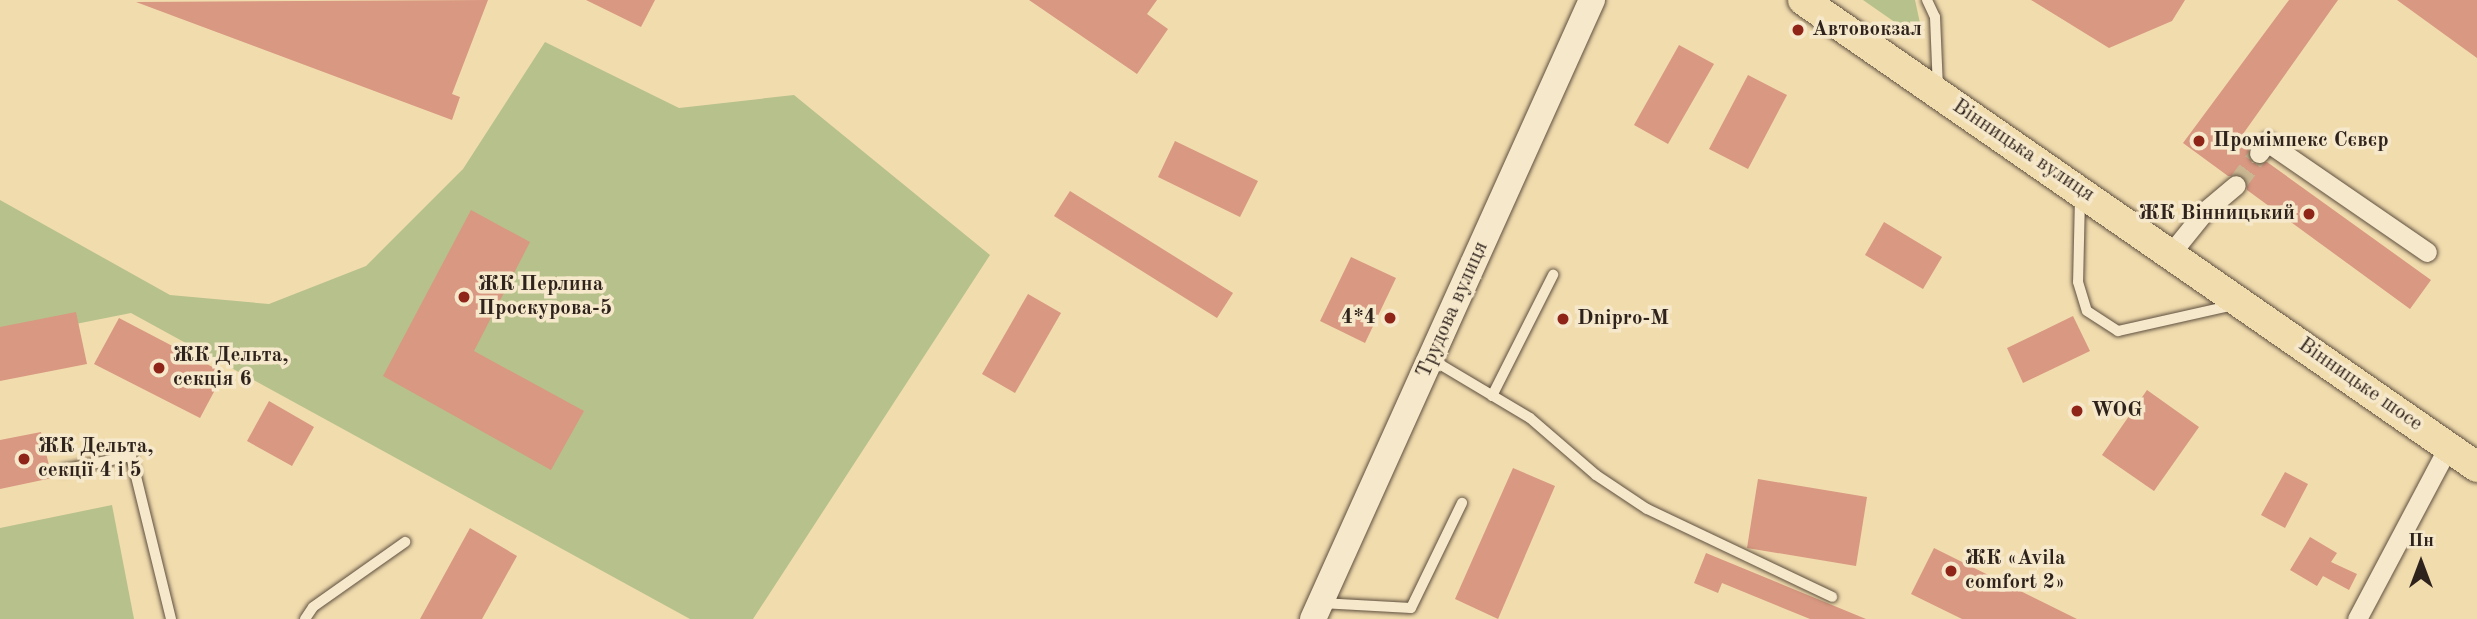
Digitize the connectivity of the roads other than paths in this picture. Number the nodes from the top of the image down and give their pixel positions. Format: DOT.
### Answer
graph roads {
  1 [pos="1592,0"];
  2 [pos="1803,0"];
  3 [pos="1927,0"];
  4 [pos="1938,92"];
  5 [pos="2259,153"];
  6 [pos="2236,185"];
  7 [pos="2080,189"];
  8 [pos="2427,252"];
  9 [pos="2171,253"];
  10 [pos="1553,275"];
  11 [pos="2242,303"];
  12 [pos="1431,358"];
  13 [pos="1492,396"];
  14 [pos="2448,447"];
  15 [pos="2477,467"];
  16 [pos="62,470"];
  17 [pos="1462,503"];
  18 [pos="405,542"];
  19 [pos="1832,597"];
  20 [pos="1317,611"];
  21 [pos="172,619"];
  22 [pos="305,619"];
  23 [pos="2357,619"];
  1 -- 12 [label="main road, Трудова вулиця"];
  2 -- 4 [label="main road, Вінницька вулиця"];
  3 -- 4 [label="lane"];
  4 -- 7 [label="main road, Вінницька вулиця"];
  5 -- 8 [label="street"];
  6 -- 9 [label="street"];
  7 -- 9 [label="main road, Вінницька вулиця"];
  7 -- 11 [label="lane"];
  9 -- 11 [label="main road, Вінницька вулиця"];
  10 -- 13 [label="lane"];
  11 -- 14 [label="main road, Вінницьке шосе"];
  12 -- 13 [label="lane"];
  12 -- 20 [label="main road, Трудова вулиця"];
  13 -- 19 [label="lane"];
  14 -- 15 [label="main road, Вінницьке шосе"];
  14 -- 23 [label="street"];
  16 -- 21 [label="lane"];
  17 -- 20 [label="lane"];
  18 -- 22 [label="lane"];
}
